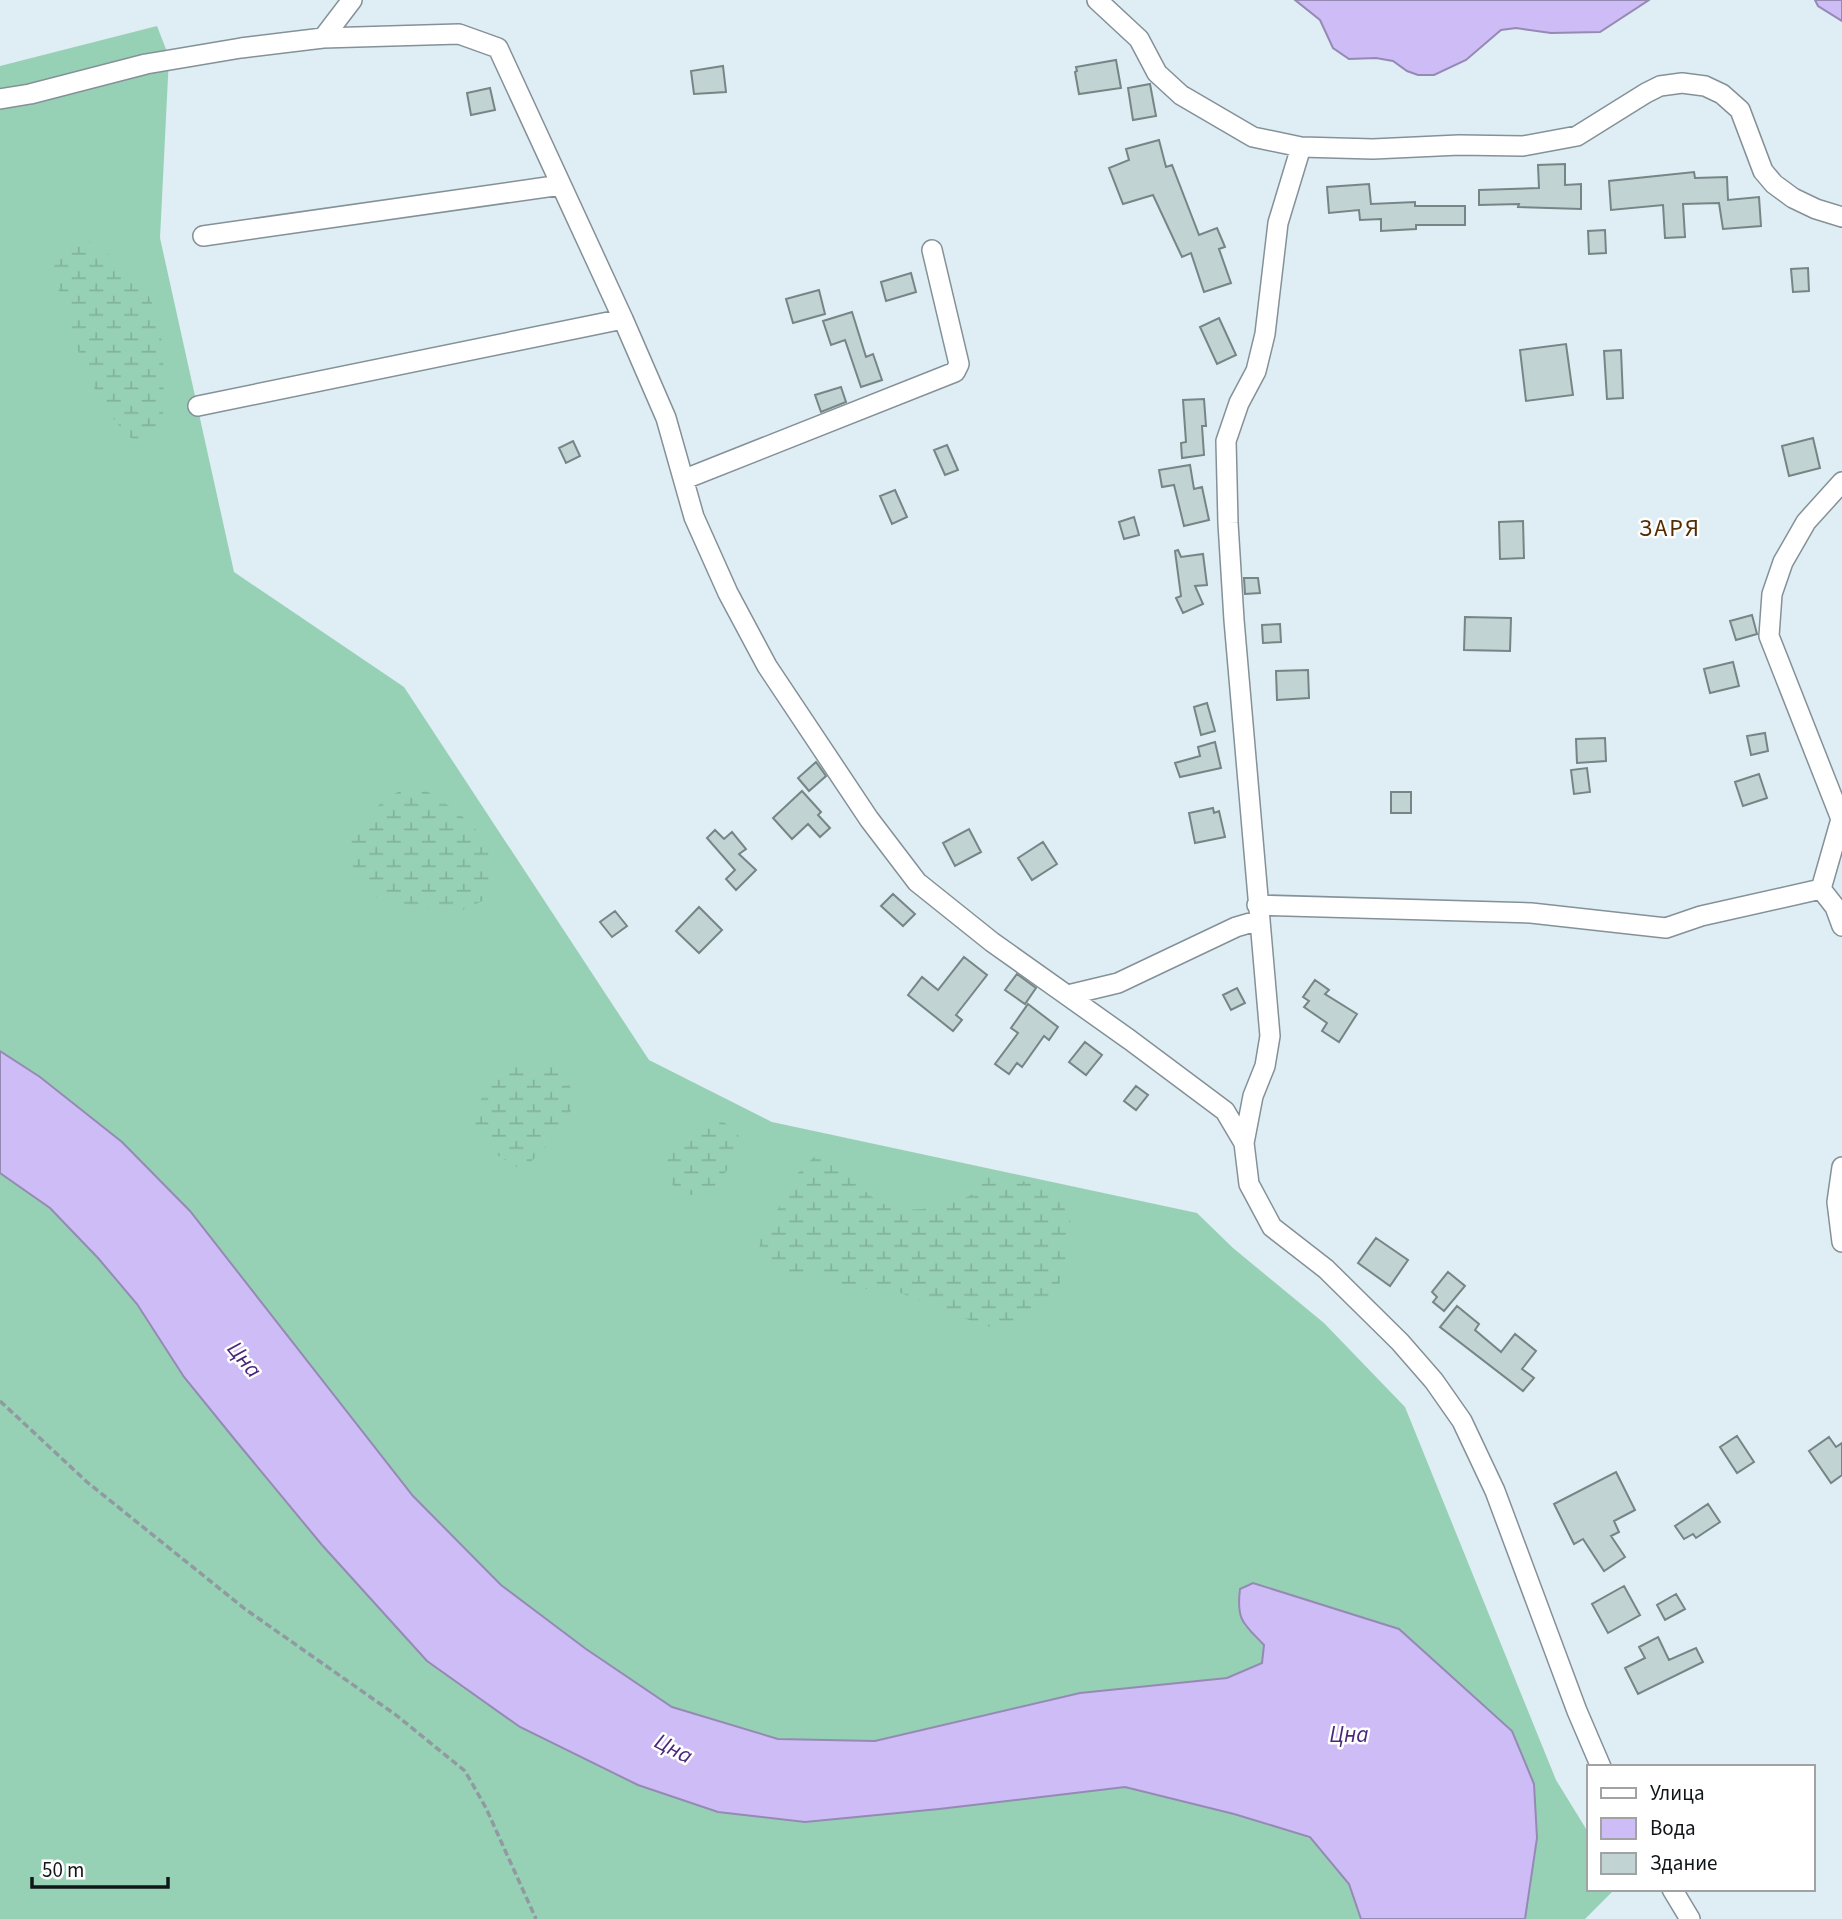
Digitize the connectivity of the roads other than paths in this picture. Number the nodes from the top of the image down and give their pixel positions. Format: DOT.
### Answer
graph roads {
  1 [pos="352,0"];
  2 [pos="1097,0"];
  3 [pos="323,38"];
  4 [pos="0,99"];
  5 [pos="1301,147"];
  6 [pos="561,185"];
  7 [pos="1842,217"];
  8 [pos="203,236"];
  9 [pos="932,250"];
  10 [pos="623,319"];
  11 [pos="198,406"];
  12 [pos="685,479"];
  13 [pos="1842,482"];
  14 [pos="1821,889"];
  15 [pos="1259,912"];
  16 [pos="1842,926"];
  17 [pos="1068,995"];
  18 [pos="1244,1143"];
  19 [pos="1842,1167"];
  20 [pos="1842,1242"];
  21 [pos="1600,1765"];
  22 [pos="1673,1891"];
  23 [pos="1690,1919"];
  1 -- 3 [label="street"];
  2 -- 5 [label="street"];
  3 -- 4 [label="street"];
  3 -- 6 [label="street"];
  5 -- 7 [label="street"];
  5 -- 15 [label="street"];
  6 -- 8 [label="street"];
  6 -- 10 [label="street"];
  9 -- 12 [label="street"];
  10 -- 11 [label="street"];
  10 -- 12 [label="street"];
  12 -- 17 [label="street"];
  13 -- 14 [label="street"];
  14 -- 15 [label="street"];
  14 -- 16 [label="street"];
  15 -- 17 [label="street"];
  15 -- 18 [label="street"];
  17 -- 18 [label="street"];
  18 -- 21 [label="street"];
  19 -- 20 [label="street"];
  22 -- 23 [label="street"];
}
